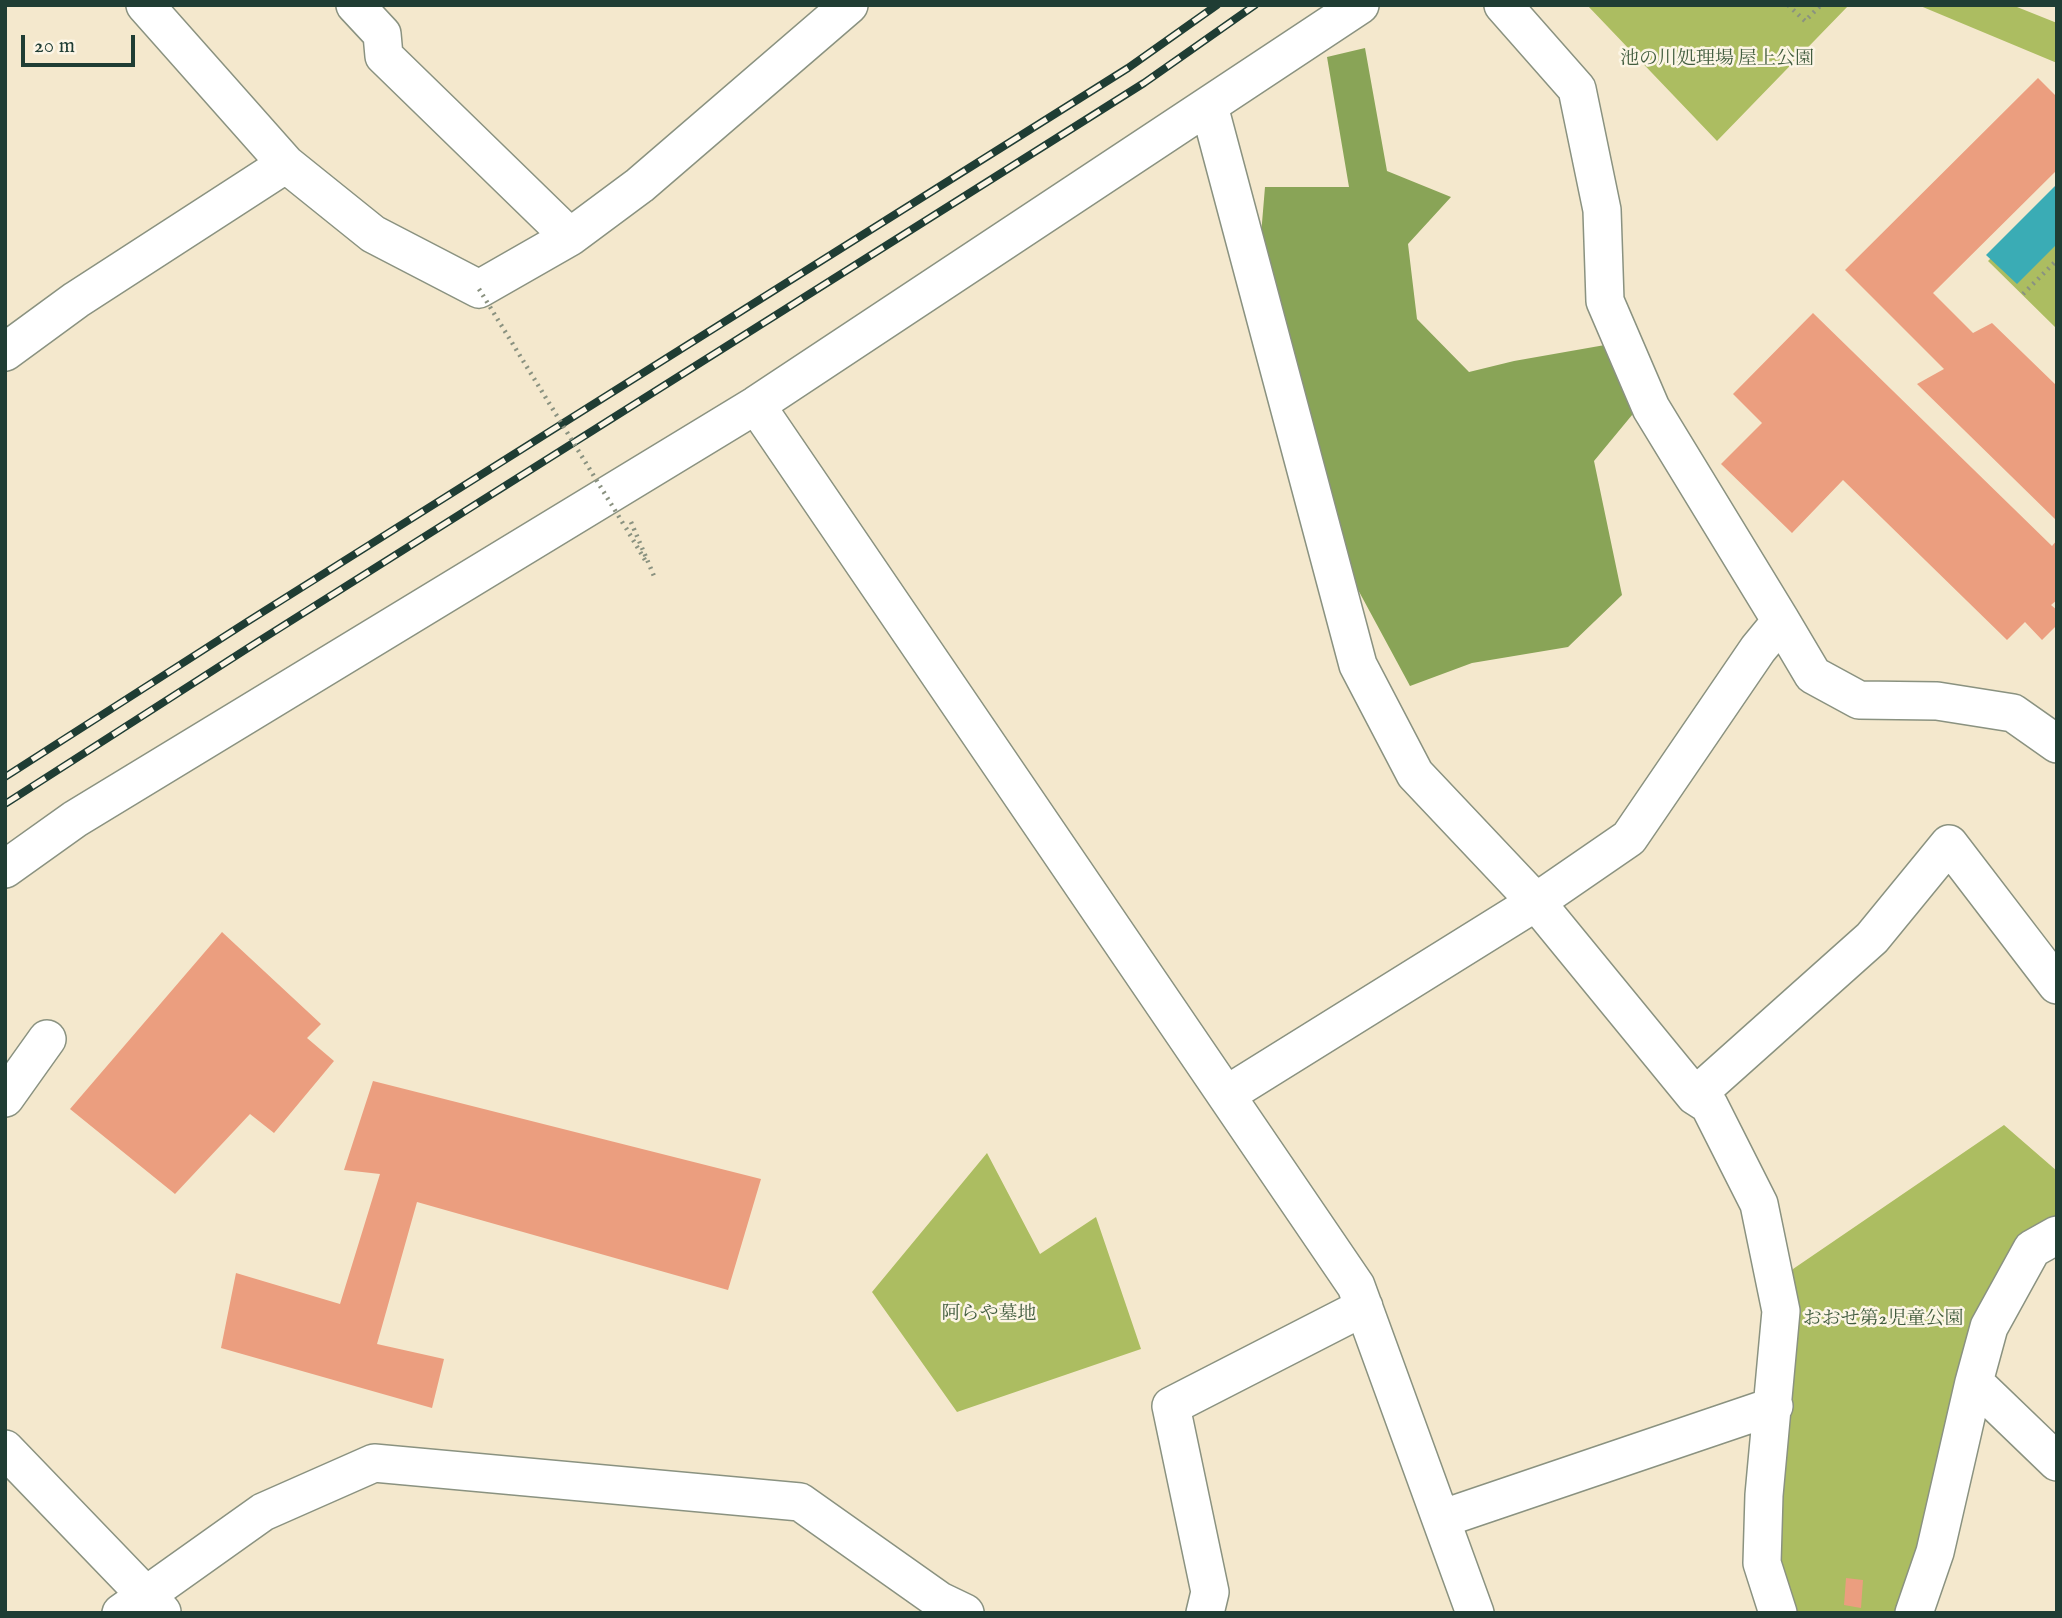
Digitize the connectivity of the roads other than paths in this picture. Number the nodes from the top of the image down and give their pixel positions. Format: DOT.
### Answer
graph roads {
  1 [pos="145,5"];
  2 [pos="355,5"];
  3 [pos="849,5"];
  4 [pos="1360,5"];
  5 [pos="1503,5"];
  6 [pos="1209,106"];
  7 [pos="286,164"];
  8 [pos="570,237"];
  9 [pos="5,352"];
  10 [pos="756,405"];
  11 [pos="1781,621"];
  12 [pos="2057,744"];
  13 [pos="5,869"];
  14 [pos="1536,902"];
  15 [pos="2057,985"];
  16 [pos="47,1039"];
  17 [pos="1226,1095"];
  18 [pos="1695,1096"];
  19 [pos="5,1098"];
  20 [pos="2057,1235"];
  21 [pos="1364,1307"];
  22 [pos="1974,1382"];
  23 [pos="1774,1406"];
  24 [pos="5,1449"];
  25 [pos="2057,1462"];
  26 [pos="1441,1519"];
  27 [pos="143,1607"];
  28 [pos="965,1613"];
  29 [pos="1205,1613"];
  30 [pos="1475,1613"];
  31 [pos="1778,1613"];
  32 [pos="1914,1613"];
  1 -- 7 [label="street"];
  2 -- 8 [label="street"];
  3 -- 8 [label="street"];
  4 -- 6 [label="street"];
  5 -- 11 [label="street"];
  6 -- 10 [label="street"];
  6 -- 14 [label="street"];
  7 -- 8 [label="street"];
  7 -- 9 [label="street"];
  10 -- 13 [label="street"];
  10 -- 17 [label="street"];
  11 -- 12 [label="street"];
  11 -- 14 [label="street"];
  14 -- 17 [label="street"];
  14 -- 18 [label="street"];
  15 -- 18 [label="street"];
  16 -- 19 [label="street"];
  17 -- 21 [label="street"];
  18 -- 23 [label="street"];
  20 -- 22 [label="street"];
  21 -- 26 [label="street"];
  21 -- 29 [label="street"];
  22 -- 25 [label="street"];
  22 -- 32 [label="street"];
  23 -- 26 [label="street"];
  23 -- 31 [label="street"];
  24 -- 27 [label="street"];
  26 -- 30 [label="street"];
  27 -- 28 [label="street"];
}
